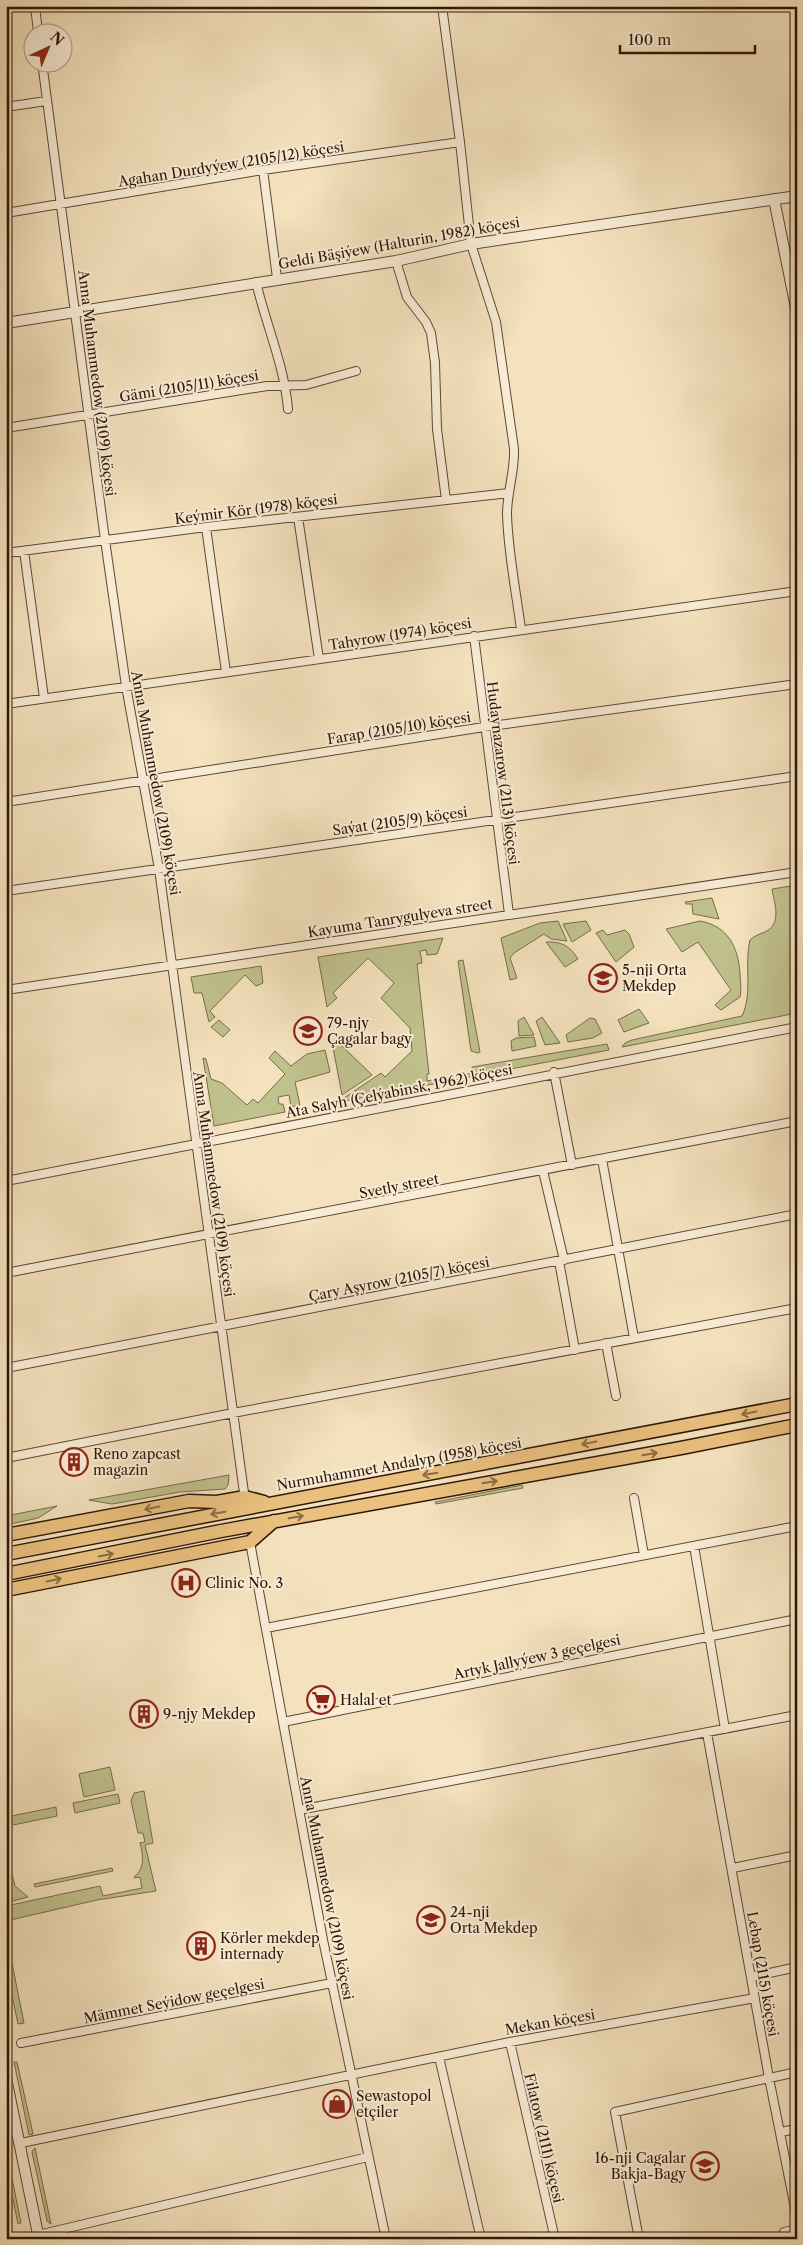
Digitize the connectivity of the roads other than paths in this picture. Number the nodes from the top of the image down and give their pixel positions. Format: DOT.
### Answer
graph roads {
  1 [pos="35,6"];
  2 [pos="442,6"];
  3 [pos="37,22"];
  4 [pos="43,72"];
  5 [pos="46,101"];
  6 [pos="6,107"];
  7 [pos="460,142"];
  8 [pos="263,170"];
  9 [pos="797,196"];
  10 [pos="774,199"];
  11 [pos="60,204"];
  12 [pos="6,213"];
  13 [pos="471,244"];
  14 [pos="396,261"];
  15 [pos="278,278"];
  16 [pos="256,282"];
  17 [pos="76,311"];
  18 [pos="797,313"];
  19 [pos="6,322"];
  20 [pos="356,371"];
  21 [pos="286,384"];
  22 [pos="288,409"];
  23 [pos="87,415"];
  24 [pos="6,428"];
  25 [pos="509,493"];
  26 [pos="446,500"];
  27 [pos="298,517"];
  28 [pos="206,528"];
  29 [pos="105,540"];
  30 [pos="24,551"];
  31 [pos="6,553"];
  32 [pos="797,591"];
  33 [pos="521,629"];
  34 [pos="474,636"];
  35 [pos="319,659"];
  36 [pos="226,672"];
  37 [pos="797,684"];
  38 [pos="126,686"];
  39 [pos="44,698"];
  40 [pos="6,704"];
  41 [pos="484,727"];
  42 [pos="797,776"];
  43 [pos="143,781"];
  44 [pos="6,802"];
  45 [pos="496,819"];
  46 [pos="159,869"];
  47 [pos="797,872"];
  48 [pos="6,891"];
  49 [pos="509,914"];
  50 [pos="172,964"];
  51 [pos="6,990"];
  52 [pos="797,1027"];
  53 [pos="554,1072"];
  54 [pos="797,1121"];
  55 [pos="195,1144"];
  56 [pos="602,1159"];
  57 [pos="572,1165"];
  58 [pos="543,1171"];
  59 [pos="6,1181"];
  60 [pos="797,1214"];
  61 [pos="209,1235"];
  62 [pos="619,1249"];
  63 [pos="561,1260"];
  64 [pos="6,1273"];
  65 [pos="797,1308"];
  66 [pos="222,1326"];
  67 [pos="634,1338"];
  68 [pos="606,1343"];
  69 [pos="575,1350"];
  70 [pos="6,1368"];
  71 [pos="616,1396"];
  72 [pos="797,1404"];
  73 [pos="233,1413"];
  74 [pos="797,1425"];
  75 [pos="6,1458"];
  76 [pos="634,1498"];
  77 [pos="246,1502"];
  78 [pos="275,1521"];
  79 [pos="797,1526"];
  80 [pos="221,1531"];
  81 [pos="6,1535"];
  82 [pos="179,1540"];
  83 [pos="250,1542"];
  84 [pos="694,1546"];
  85 [pos="203,1550"];
  86 [pos="6,1554"];
  87 [pos="644,1555"];
  88 [pos="6,1574"];
  89 [pos="20,1586"];
  90 [pos="6,1590"];
  91 [pos="6,1596"];
  92 [pos="797,1619"];
  93 [pos="266,1628"];
  94 [pos="708,1635"];
  95 [pos="797,1715"];
  96 [pos="282,1722"];
  97 [pos="725,1729"];
  98 [pos="707,1733"];
  99 [pos="298,1810"];
  100 [pos="797,1855"];
  101 [pos="733,1868"];
  102 [pos="797,1967"];
  103 [pos="751,1977"];
  104 [pos="332,1983"];
  105 [pos="755,1998"];
  106 [pos="510,2042"];
  107 [pos="21,2043"];
  108 [pos="439,2057"];
  109 [pos="797,2072"];
  110 [pos="351,2075"];
  111 [pos="6,2078"];
  112 [pos="768,2078"];
  113 [pos="797,2129"];
  114 [pos="780,2132"];
  115 [pos="21,2143"];
  116 [pos="368,2157"];
  117 [pos="797,2218"];
  118 [pos="797,2229"];
  119 [pos="785,2235"];
  120 [pos="39,2237"];
  121 [pos="386,2239"];
  122 [pos="481,2239"];
  123 [pos="555,2239"];
  124 [pos="639,2239"];
  1 -- 3 [label="street"];
  2 -- 7 [label="street"];
  4 -- 5 [label="street, Anna Muhammedow (2109) köçesi"];
  5 -- 6 [label="street"];
  5 -- 11 [label="street, Anna Muhammedow (2109) köçesi"];
  7 -- 8 [label="street, Agahan Durdyýew (2105/12) köçesi"];
  7 -- 13 [label="street"];
  8 -- 11 [label="street, Agahan Durdyýew (2105/12) köçesi"];
  8 -- 15 [label="street"];
  9 -- 10 [label="street, Geldi Bäşiýew (Halturin, 1982) köçesi"];
  10 -- 13 [label="street, Geldi Bäşiýew (Halturin, 1982) köçesi"];
  10 -- 18 [label="street"];
  11 -- 12 [label="street, Agahan Durdyýew (2105/12) köçesi"];
  11 -- 17 [label="street, Anna Muhammedow (2109) köçesi"];
  13 -- 14 [label="street, Geldi Bäşiýew (Halturin, 1982) köçesi"];
  13 -- 25 [label="street"];
  14 -- 15 [label="street, Geldi Bäşiýew (Halturin, 1982) köçesi"];
  14 -- 26 [label="street"];
  15 -- 16 [label="street, Geldi Bäşiýew (Halturin, 1982) köçesi"];
  16 -- 17 [label="street, Geldi Bäşiýew (Halturin, 1982) köçesi"];
  16 -- 21 [label="street"];
  17 -- 19 [label="street, Geldi Bäşiýew (Halturin, 1982) köçesi"];
  17 -- 23 [label="street, Anna Muhammedow (2109) köçesi"];
  20 -- 21 [label="street, Gämi (2105/11) köçesi"];
  21 -- 22 [label="street"];
  21 -- 23 [label="street, Gämi (2105/11) köçesi"];
  23 -- 24 [label="street, Gämi (2105/11) köçesi"];
  23 -- 29 [label="street, Anna Muhammedow (2109) köçesi"];
  25 -- 26 [label="street, Keýmir Kör (1978) köçesi"];
  25 -- 33 [label="street"];
  26 -- 27 [label="street, Keýmir Kör (1978) köçesi"];
  27 -- 28 [label="street, Keýmir Kör (1978) köçesi"];
  27 -- 35 [label="street"];
  28 -- 29 [label="street, Keýmir Kör (1978) köçesi"];
  28 -- 36 [label="street"];
  29 -- 30 [label="street, Keýmir Kör (1978) köçesi"];
  29 -- 38 [label="street, Anna Muhammedow (2109) köçesi"];
  30 -- 31 [label="street, Keýmir Kör (1978) köçesi"];
  30 -- 39 [label="street"];
  32 -- 33 [label="street, Tahyrow (1974) köçesi"];
  33 -- 34 [label="street, Tahyrow (1974) köçesi"];
  34 -- 35 [label="street, Tahyrow (1974) köçesi"];
  34 -- 41 [label="street, Hudaynazarow (2113) köçesi"];
  35 -- 36 [label="street, Tahyrow (1974) köçesi"];
  36 -- 38 [label="street, Tahyrow (1974) köçesi"];
  37 -- 41 [label="street, Farap (2105/10) köçesi"];
  38 -- 39 [label="street, Tahyrow (1974) köçesi"];
  38 -- 43 [label="street, Anna Muhammedow (2109) köçesi"];
  39 -- 40 [label="street, Tahyrow (1974) köçesi"];
  41 -- 43 [label="street, Farap (2105/10) köçesi"];
  41 -- 45 [label="street, Hudaynazarow (2113) köçesi"];
  42 -- 45 [label="street, Saýat (2105/9) köçesi"];
  43 -- 44 [label="street, Farap (2105/10) köçesi"];
  43 -- 46 [label="street, Anna Muhammedow (2109) köçesi"];
  45 -- 46 [label="street, Saýat (2105/9) köçesi"];
  45 -- 49 [label="street, Hudaynazarow (2113) köçesi"];
  46 -- 48 [label="street, Saýat (2105/9) köçesi"];
  46 -- 50 [label="street, Anna Muhammedow (2109) köçesi"];
  47 -- 49 [label="street, Kayuma Tanrygulyeva street"];
  49 -- 50 [label="street, Kayuma Tanrygulyeva street"];
  50 -- 51 [label="street, Kayuma Tanrygulyeva street"];
  50 -- 55 [label="street, Anna Muhammedow (2109) köçesi"];
  52 -- 53 [label="street, Ata Salyh (Çelýabinsk, 1962) köçesi"];
  53 -- 55 [label="street, Ata Salyh (Çelýabinsk, 1962) köçesi"];
  53 -- 57 [label="street"];
  54 -- 56 [label="street, Svetly street"];
  55 -- 59 [label="street, Ata Salyh (Çelýabinsk, 1962) köçesi"];
  55 -- 61 [label="street, Anna Muhammedow (2109) köçesi"];
  56 -- 57 [label="street, Svetly street"];
  56 -- 62 [label="street"];
  57 -- 58 [label="street, Svetly street"];
  58 -- 61 [label="street, Svetly street"];
  58 -- 63 [label="street"];
  60 -- 62 [label="street, Çary Aşyrow (2105/7) köçesi"];
  61 -- 64 [label="street, Svetly street"];
  61 -- 66 [label="street, Anna Muhammedow (2109) köçesi"];
  62 -- 63 [label="street, Çary Aşyrow (2105/7) köçesi"];
  62 -- 67 [label="street"];
  63 -- 66 [label="street, Çary Aşyrow (2105/7) köçesi"];
  63 -- 69 [label="street"];
  65 -- 67 [label="street"];
  66 -- 70 [label="street, Çary Aşyrow (2105/7) köçesi"];
  66 -- 73 [label="street, Anna Muhammedow (2109) köçesi"];
  67 -- 68 [label="street"];
  68 -- 69 [label="street"];
  68 -- 71 [label="street"];
  69 -- 73 [label="street"];
  72 -- 77 [label="main road, Nurmuhammet Andalyp (1958) köçesi, one-way"];
  73 -- 75 [label="street"];
  73 -- 77 [label="street, Anna Muhammedow (2109) köçesi"];
  78 -- 74 [label="main road, one-way"];
  76 -- 87 [label="street"];
  77 -- 81 [label="main road, one-way"];
  77 -- 86 [label="main road, Nurmuhammet Andalyp (1958) köçesi, one-way"];
  78 -- 80 [label="main road"];
  78 -- 83 [label="main road"];
  79 -- 84 [label="street"];
  80 -- 82 [label="main road"];
  80 -- 85 [label="main road"];
  82 -- 85 [label="main road"];
  88 -- 82 [label="main road, one-way"];
  83 -- 85 [label="main road"];
  83 -- 93 [label="street, Anna Muhammedow (2109) köçesi"];
  84 -- 87 [label="street"];
  84 -- 94 [label="street"];
  89 -- 85 [label="main road, one-way"];
  87 -- 93 [label="street"];
  89 -- 90 [label="main road"];
  89 -- 91 [label="main road"];
  92 -- 94 [label="street, Artyk Jallyýew 3 geçelgesi"];
  93 -- 96 [label="street, Anna Muhammedow (2109) köçesi"];
  94 -- 96 [label="street, Artyk Jallyýew 3 geçelgesi"];
  94 -- 97 [label="street"];
  95 -- 97 [label="street"];
  96 -- 99 [label="street, Anna Muhammedow (2109) köçesi"];
  97 -- 98 [label="street"];
  98 -- 99 [label="street"];
  98 -- 101 [label="street, Lebap (2115) köçesi"];
  99 -- 104 [label="street, Anna Muhammedow (2109) köçesi"];
  100 -- 101 [label="street"];
  101 -- 103 [label="street, Lebap (2115) köçesi"];
  102 -- 103 [label="street"];
  103 -- 105 [label="street, Lebap (2115) köçesi"];
  104 -- 107 [label="street, Mämmet Seýidow geçelgesi"];
  104 -- 110 [label="street, Anna Muhammedow (2109) köçesi"];
  105 -- 106 [label="street, Mekan köçesi"];
  105 -- 112 [label="street, Lebap (2115) köçesi"];
  106 -- 108 [label="street, Mekan köçesi"];
  106 -- 123 [label="street, Filatow (2111) köçesi"];
  108 -- 110 [label="street, Mekan köçesi"];
  108 -- 122 [label="street"];
  109 -- 112 [label="street"];
  110 -- 115 [label="street, Mekan köçesi"];
  110 -- 116 [label="street, Anna Muhammedow (2109) köçesi"];
  111 -- 115 [label="street"];
  112 -- 114 [label="street, Lebap (2115) köçesi"];
  112 -- 124 [label="street"];
  113 -- 114 [label="street"];
  114 -- 117 [label="street, Lebap (2115) köçesi"];
  115 -- 120 [label="street"];
  116 -- 120 [label="street"];
  116 -- 121 [label="street, Anna Muhammedow (2109) köçesi"];
  118 -- 119 [label="street"];
}
